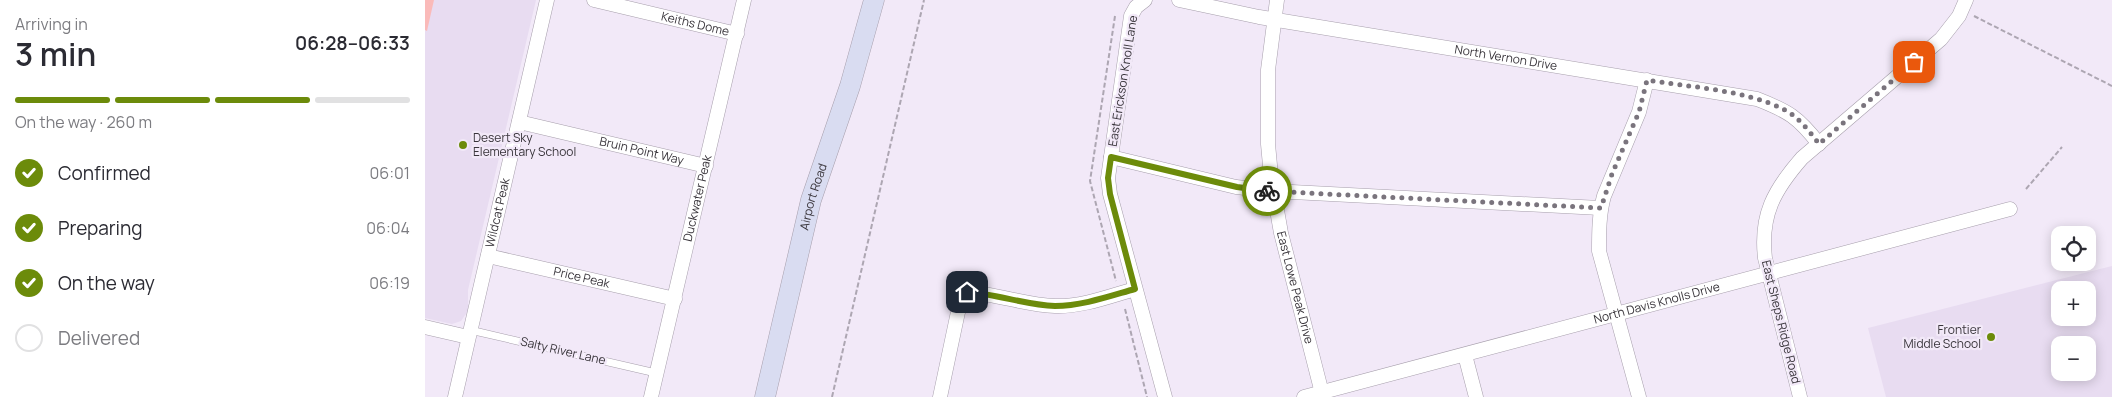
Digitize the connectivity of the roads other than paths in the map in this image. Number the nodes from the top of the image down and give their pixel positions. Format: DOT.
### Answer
graph roads {
  1 [pos="547,0"];
  2 [pos="594,0"];
  3 [pos="745,0"];
  4 [pos="874,0"];
  5 [pos="1144,0"];
  6 [pos="1179,0"];
  7 [pos="1277,0"];
  8 [pos="1966,0"];
  9 [pos="1274,19"];
  10 [pos="737,34"];
  11 [pos="1647,80"];
  12 [pos="519,122"];
  13 [pos="1819,144"];
  14 [pos="1111,157"];
  15 [pos="706,166"];
  16 [pos="1273,191"];
  17 [pos="1601,208"];
  18 [pos="2010,209"];
  19 [pos="488,256"];
  20 [pos="1768,274"];
  21 [pos="1135,289"];
  22 [pos="675,299"];
  23 [pos="1616,314"];
  24 [pos="425,327"];
  25 [pos="469,333"];
  26 [pos="1465,355"];
  27 [pos="656,372"];
  28 [pos="1322,395"];
  29 [pos="455,397"];
  30 [pos="651,397"];
  31 [pos="765,397"];
  32 [pos="940,397"];
  33 [pos="1165,397"];
  34 [pos="1304,397"];
  35 [pos="1476,397"];
  36 [pos="1639,397"];
  37 [pos="1801,397"];
  1 -- 12 [label="street, Wildcat Peak"];
  2 -- 10 [label="street, Keiths Dome"];
  3 -- 10 [label="street, Duckwater Peak"];
  4 -- 31 [label="street, Airport Road"];
  5 -- 14 [label="street, East Erickson Knoll Lane"];
  6 -- 9 [label="street, North Vernon Drive"];
  7 -- 9 [label="street, East Lowe Peak Drive"];
  8 -- 13 [label="street, East Sheps Ridge Road"];
  9 -- 11 [label="street, North Vernon Drive"];
  9 -- 16 [label="street, East Lowe Peak Drive"];
  10 -- 15 [label="street, Duckwater Peak"];
  11 -- 13 [label="street, North Vernon Drive"];
  11 -- 17 [label="street"];
  12 -- 15 [label="street, Bruin Point Way"];
  12 -- 19 [label="street, Wildcat Peak"];
  13 -- 20 [label="street, East Sheps Ridge Road"];
  14 -- 16 [label="street"];
  14 -- 21 [label="street, East Erickson Knoll Lane"];
  15 -- 22 [label="street, Duckwater Peak"];
  16 -- 17 [label="street"];
  16 -- 28 [label="street, East Lowe Peak Drive"];
  17 -- 23 [label="street"];
  18 -- 20 [label="street, North Davis Knolls Drive"];
  19 -- 22 [label="street, Price Peak"];
  19 -- 25 [label="street, Wildcat Peak"];
  20 -- 23 [label="street, North Davis Knolls Drive"];
  20 -- 37 [label="street, East Sheps Ridge Road"];
  21 -- 32 [label="street"];
  21 -- 33 [label="street, East Erickson Knoll Lane"];
  22 -- 27 [label="street, Duckwater Peak"];
  23 -- 26 [label="street, North Davis Knolls Drive"];
  23 -- 36 [label="street"];
  24 -- 25 [label="street"];
  25 -- 27 [label="lane, Salty River Lane"];
  25 -- 29 [label="street, Wildcat Peak"];
  26 -- 28 [label="street, North Davis Knolls Drive"];
  26 -- 35 [label="street"];
  27 -- 30 [label="street, Duckwater Peak"];
  28 -- 34 [label="street, North Davis Knolls Drive"];
}
